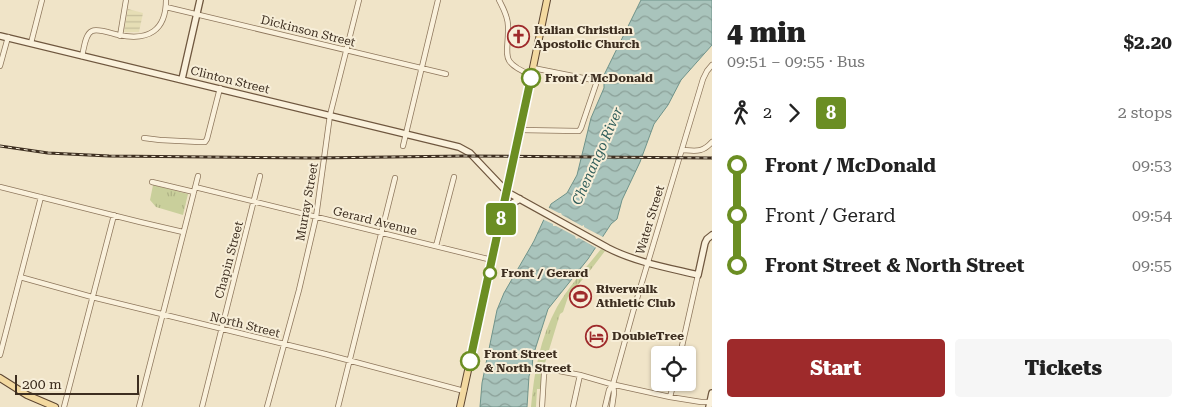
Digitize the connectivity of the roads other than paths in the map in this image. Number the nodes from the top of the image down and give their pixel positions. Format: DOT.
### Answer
graph roads {
  1 [pos="42,0"];
  2 [pos="126,0"];
  3 [pos="166,0"];
  4 [pos="200,0"];
  5 [pos="359,0"];
  6 [pos="438,0"];
  7 [pos="499,0"];
  8 [pos="546,0"];
  9 [pos="166,8"];
  10 [pos="197,15"];
  11 [pos="0,36"];
  12 [pos="120,36"];
  13 [pos="8,38"];
  14 [pos="31,43"];
  15 [pos="346,51"];
  16 [pos="82,56"];
  17 [pos="712,65"];
  18 [pos="0,66"];
  19 [pos="421,69"];
  20 [pos="532,72"];
  21 [pos="446,74"];
  22 [pos="182,79"];
  23 [pos="220,88"];
  24 [pos="330,115"];
  25 [pos="520,130"];
  26 [pos="406,134"];
  27 [pos="144,138"];
  28 [pos="712,142"];
  29 [pos="403,146"];
  30 [pos="682,150"];
  31 [pos="198,176"];
  32 [pos="260,176"];
  33 [pos="454,177"];
  34 [pos="395,178"];
  35 [pos="152,182"];
  36 [pos="0,187"];
  37 [pos="195,190"];
  38 [pos="507,192"];
  39 [pos="41,197"];
  40 [pos="520,200"];
  41 [pos="254,202"];
  42 [pos="502,213"];
  43 [pos="114,215"];
  44 [pos="316,217"];
  45 [pos="184,232"];
  46 [pos="381,233"];
  47 [pos="712,235"];
  48 [pos="436,246"];
  49 [pos="492,260"];
  50 [pos="648,262"];
  51 [pos="698,275"];
  52 [pos="20,277"];
  53 [pos="92,297"];
  54 [pos="162,314"];
  55 [pos="221,329"];
  56 [pos="284,345"];
  57 [pos="682,346"];
  58 [pos="0,355"];
  59 [pos="349,361"];
  60 [pos="580,375"];
  61 [pos="0,378"];
  62 [pos="613,384"];
  63 [pos="464,391"];
  64 [pos="672,391"];
  65 [pos="712,393"];
  66 [pos="670,397"];
  67 [pos="711,403"];
  68 [pos="55,407"];
  69 [pos="64,407"];
  70 [pos="140,407"];
  71 [pos="202,407"];
  72 [pos="267,407"];
  73 [pos="338,407"];
  74 [pos="460,407"];
  75 [pos="542,407"];
  76 [pos="573,407"];
  77 [pos="605,407"];
  78 [pos="612,407"];
  1 -- 14 [label="street"];
  2 -- 12 [label="street"];
  3 -- 9 [label="street"];
  4 -- 10 [label="street"];
  5 -- 15 [label="street, Murray Street"];
  6 -- 19 [label="street"];
  7 -- 20 [label="street"];
  8 -- 20 [label="main road"];
  9 -- 10 [label="street, Dickinson Street"];
  9 -- 12 [label="street"];
  10 -- 15 [label="street, Dickinson Street"];
  10 -- 22 [label="street"];
  11 -- 13 [label="street, Clinton Street"];
  12 -- 16 [label="street"];
  13 -- 14 [label="street, Clinton Street"];
  13 -- 18 [label="street"];
  14 -- 16 [label="street, Clinton Street"];
  15 -- 19 [label="street, Dickinson Street"];
  15 -- 24 [label="street, Murray Street"];
  16 -- 22 [label="street, Clinton Street"];
  17 -- 30 [label="street, Water Street"];
  19 -- 21 [label="street, Dickinson Street"];
  19 -- 26 [label="street"];
  20 -- 25 [label="main road"];
  20 -- 25 [label="street"];
  22 -- 23 [label="street, Clinton Street"];
  23 -- 24 [label="street, Clinton Street"];
  23 -- 27 [label="street"];
  24 -- 26 [label="street, Clinton Street"];
  24 -- 44 [label="street, Murray Street"];
  25 -- 38 [label="main road"];
  26 -- 29 [label="street"];
  26 -- 38 [label="street, Clinton Street"];
  28 -- 30 [label="street"];
  30 -- 50 [label="street, Water Street"];
  31 -- 37 [label="street"];
  32 -- 41 [label="street, Chapin Street"];
  33 -- 48 [label="street"];
  34 -- 46 [label="street"];
  35 -- 37 [label="street, Gerard Avenue"];
  36 -- 39 [label="street"];
  37 -- 41 [label="street, Gerard Avenue"];
  37 -- 45 [label="street"];
  38 -- 40 [label="street"];
  38 -- 42 [label="main road"];
  39 -- 43 [label="street"];
  39 -- 52 [label="street"];
  40 -- 42 [label="street"];
  40 -- 50 [label="street"];
  41 -- 44 [label="street, Gerard Avenue"];
  41 -- 55 [label="street, Chapin Street"];
  42 -- 49 [label="main road"];
  43 -- 45 [label="street"];
  43 -- 53 [label="street"];
  44 -- 46 [label="street, Gerard Avenue"];
  44 -- 56 [label="street, Murray Street"];
  45 -- 54 [label="street"];
  46 -- 48 [label="street, Gerard Avenue"];
  46 -- 59 [label="street"];
  47 -- 51 [label="street"];
  48 -- 49 [label="street, Gerard Avenue"];
  49 -- 63 [label="main road"];
  50 -- 51 [label="street"];
  50 -- 62 [label="street, Water Street"];
  51 -- 57 [label="street"];
  52 -- 53 [label="street, North Street"];
  52 -- 58 [label="street"];
  53 -- 54 [label="street, North Street"];
  53 -- 69 [label="street"];
  54 -- 55 [label="street, North Street"];
  54 -- 70 [label="street"];
  55 -- 56 [label="street, North Street"];
  55 -- 71 [label="street, Chapin Street"];
  56 -- 59 [label="street, North Street"];
  56 -- 72 [label="street, Murray Street"];
  59 -- 63 [label="street, North Street"];
  59 -- 73 [label="street"];
  60 -- 62 [label="street"];
  60 -- 75 [label="street"];
  60 -- 76 [label="street"];
  61 -- 68 [label="main road"];
  62 -- 66 [label="street"];
  62 -- 77 [label="street, Water Street"];
  62 -- 78 [label="street, Water Street"];
  63 -- 74 [label="main road"];
  64 -- 66 [label="street"];
  65 -- 67 [label="street"];
  66 -- 67 [label="street"];
}
